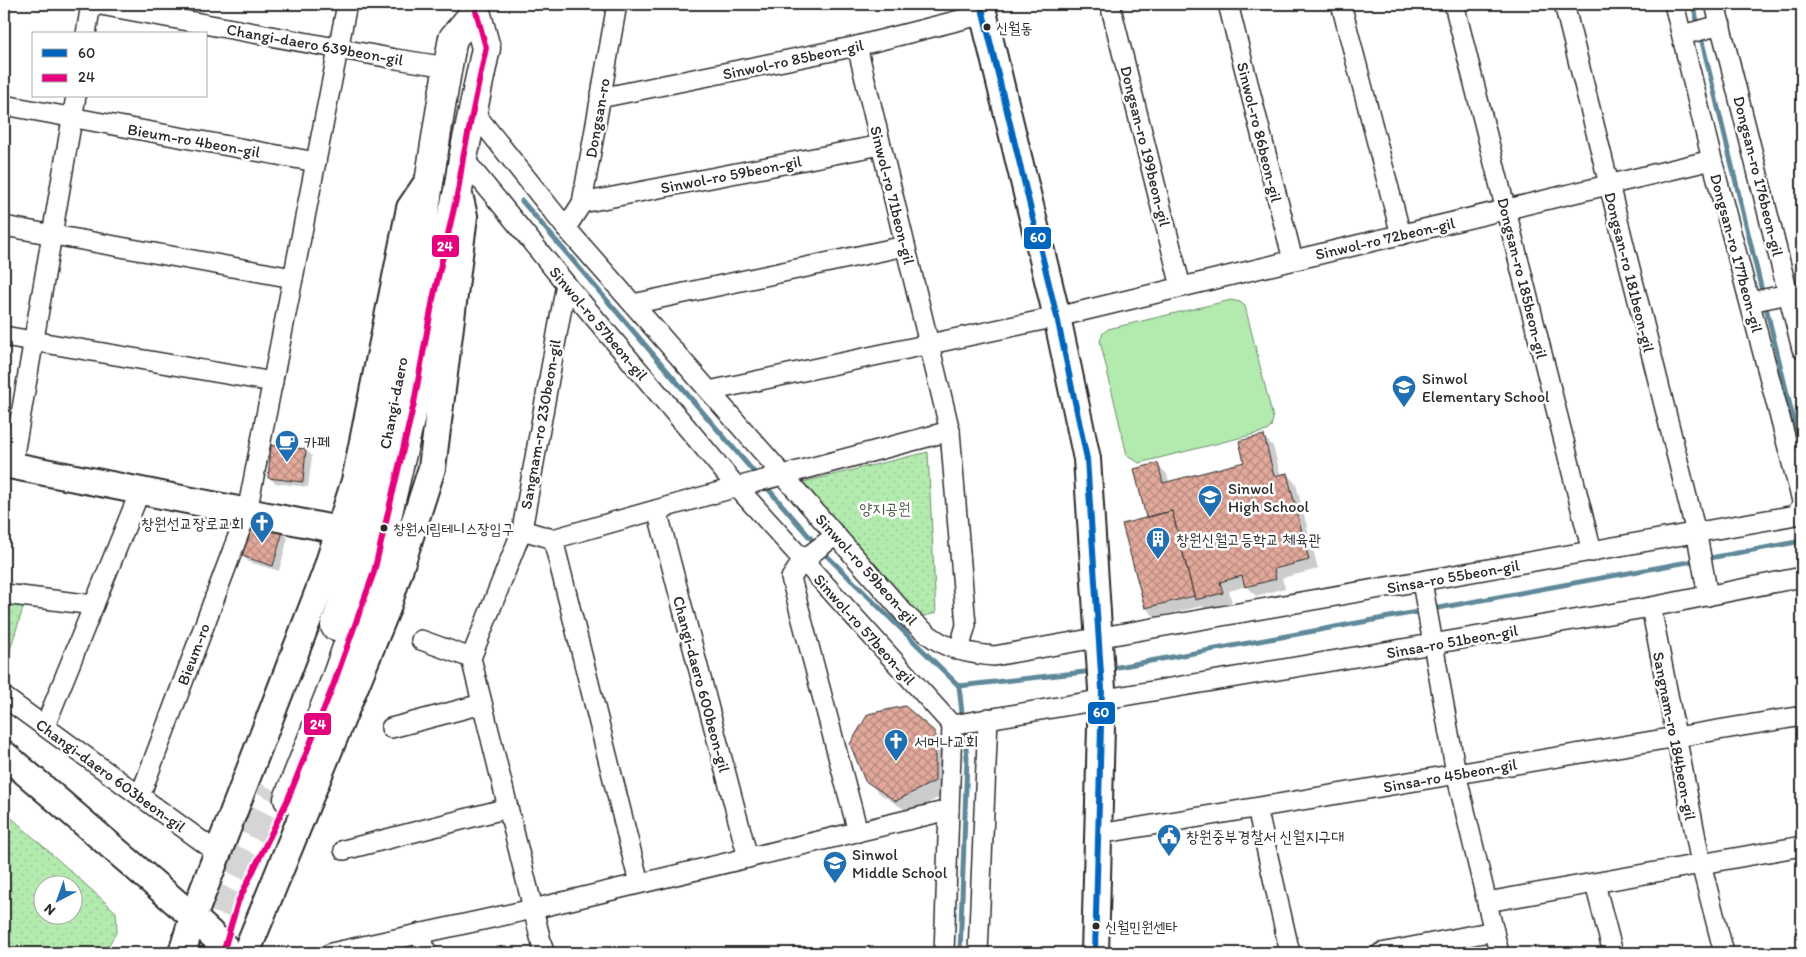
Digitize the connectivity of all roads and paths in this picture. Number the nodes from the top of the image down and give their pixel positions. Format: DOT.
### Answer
graph roads {
  1 [pos="91,4"];
  2 [pos="95,4"];
  3 [pos="347,4"];
  4 [pos="616,4"];
  5 [pos="1110,4"];
  6 [pos="1228,4"];
  7 [pos="1341,4"];
  8 [pos="1454,4"];
  9 [pos="1564,4"];
  10 [pos="1674,4"];
  11 [pos="1715,4"];
  12 [pos="476,7"];
  13 [pos="982,9"];
  14 [pos="1718,26"];
  15 [pos="86,32"];
  16 [pos="1686,34"];
  17 [pos="857,46"];
  18 [pos="339,49"];
  19 [pos="448,67"];
  20 [pos="76,98"];
  21 [pos="600,98"];
  22 [pos="4,105"];
  23 [pos="473,111"];
  24 [pos="72,117"];
  25 [pos="881,144"];
  26 [pos="463,158"];
  27 [pos="1712,160"];
  28 [pos="316,162"];
  29 [pos="431,177"];
  30 [pos="1608,185"];
  31 [pos="458,191"];
  32 [pos="582,203"];
  33 [pos="1506,209"];
  34 [pos="4,226"];
  35 [pos="566,228"];
  36 [pos="51,234"];
  37 [pos="1401,235"];
  38 [pos="905,246"];
  39 [pos="1293,260"];
  40 [pos="293,278"];
  41 [pos="566,284"];
  42 [pos="1181,287"];
  43 [pos="1786,295"];
  44 [pos="1752,302"];
  45 [pos="633,304"];
  46 [pos="1057,317"];
  47 [pos="4,336"];
  48 [pos="33,341"];
  49 [pos="929,344"];
  50 [pos="1802,349"];
  51 [pos="273,382"];
  52 [pos="709,391"];
  53 [pos="950,431"];
  54 [pos="8,465"];
  55 [pos="778,476"];
  56 [pos="744,486"];
  57 [pos="140,491"];
  58 [pos="1802,501"];
  59 [pos="1802,505"];
  60 [pos="657,510"];
  61 [pos="247,512"];
  62 [pos="339,530"];
  63 [pos="522,530"];
  64 [pos="833,537"];
  65 [pos="1696,537"];
  66 [pos="552,539"];
  67 [pos="1592,552"];
  68 [pos="806,557"];
  69 [pos="1802,577"];
  70 [pos="1423,585"];
  71 [pos="1706,591"];
  72 [pos="4,594"];
  73 [pos="94,606"];
  74 [pos="1651,607"];
  75 [pos="421,640"];
  76 [pos="1432,640"];
  77 [pos="1098,641"];
  78 [pos="959,650"];
  79 [pos="471,658"];
  80 [pos="1102,694"];
  81 [pos="4,697"];
  82 [pos="482,704"];
  83 [pos="1802,716"];
  84 [pos="981,720"];
  85 [pos="953,725"];
  86 [pos="45,726"];
  87 [pos="391,728"];
  88 [pos="1675,738"];
  89 [pos="4,754"];
  90 [pos="1456,773"];
  91 [pos="140,796"];
  92 [pos="508,808"];
  93 [pos="1257,808"];
  94 [pos="949,810"];
  95 [pos="858,832"];
  96 [pos="1098,834"];
  97 [pos="1802,846"];
  98 [pos="344,850"];
  99 [pos="218,853"];
  100 [pos="748,858"];
  101 [pos="1701,864"];
  102 [pos="639,884"];
  103 [pos="1595,884"];
  104 [pos="1487,902"];
  105 [pos="533,909"];
  106 [pos="193,917"];
  107 [pos="1494,930"];
  108 [pos="421,933"];
  109 [pos="236,951"];
  110 [pos="182,953"];
  111 [pos="331,953"];
  112 [pos="426,953"];
  113 [pos="544,953"];
  114 [pos="944,953"];
  115 [pos="978,953"];
  116 [pos="1095,953"];
  117 [pos="1290,953"];
  118 [pos="1381,953"];
  119 [pos="1499,953"];
  120 [pos="1613,953"];
  121 [pos="1724,953"];
  1 -- 15 [label="street"];
  2 -- 18 [label="street, Changi-daero 639beon-gil"];
  3 -- 18 [label="street"];
  4 -- 21 [label="street, Dongsan-ro"];
  5 -- 42 [label="street, Dongsan-ro 199beon-gil"];
  6 -- 39 [label="street, Sinwol-ro 86beon-gil"];
  7 -- 37 [label="street"];
  8 -- 33 [label="street, Dongsan-ro 185beon-gil"];
  9 -- 30 [label="street, Dongsan-ro 181beon-gil"];
  10 -- 16 [label="street, Dongsan-ro 177beon-gil"];
  11 -- 14 [label="street, Dongsan-ro 176beon-gil"];
  12 -- 19 [label="main road, Changi-daero"];
  12 -- 23 [label="main road, Changi-daero"];
  13 -- 17 [label="street, Sinwol-ro 85beon-gil"];
  13 -- 46 [label="main road"];
  14 -- 16 [label="street"];
  14 -- 43 [label="street, Dongsan-ro 176beon-gil"];
  16 -- 27 [label="street, Dongsan-ro 177beon-gil"];
  17 -- 21 [label="street, Sinwol-ro 85beon-gil"];
  17 -- 25 [label="street, Sinwol-ro 71beon-gil"];
  18 -- 19 [label="street, Changi-daero 639beon-gil"];
  18 -- 28 [label="street"];
  19 -- 29 [label="main road, Changi-daero"];
  20 -- 24 [label="street"];
  21 -- 32 [label="street, Dongsan-ro"];
  22 -- 24 [label="street, Bieum-ro 4beon-gil"];
  23 -- 26 [label="main road, Changi-daero"];
  23 -- 35 [label="street, Sinwol-ro 59beon-gil"];
  24 -- 28 [label="street, Bieum-ro 4beon-gil"];
  24 -- 36 [label="street"];
  25 -- 32 [label="street, Sinwol-ro 59beon-gil"];
  25 -- 38 [label="street, Sinwol-ro 71beon-gil"];
  26 -- 31 [label="main road, Changi-daero"];
  26 -- 41 [label="street, Sinwol-ro 57beon-gil"];
  27 -- 30 [label="street, Sinwol-ro 72beon-gil"];
  27 -- 44 [label="street, Dongsan-ro 177beon-gil"];
  28 -- 40 [label="street"];
  29 -- 31 [label="main road, Changi-daero"];
  29 -- 62 [label="main road"];
  30 -- 33 [label="street, Sinwol-ro 72beon-gil"];
  30 -- 65 [label="street, Dongsan-ro 181beon-gil"];
  31 -- 109 [label="main road"];
  32 -- 35 [label="street, Dongsan-ro"];
  33 -- 37 [label="street, Sinwol-ro 72beon-gil"];
  33 -- 67 [label="street, Dongsan-ro 185beon-gil"];
  34 -- 36 [label="street"];
  35 -- 45 [label="street, Sinwol-ro 59beon-gil"];
  36 -- 40 [label="street"];
  36 -- 48 [label="street"];
  37 -- 39 [label="street, Sinwol-ro 72beon-gil"];
  38 -- 45 [label="street"];
  38 -- 49 [label="street, Sinwol-ro 71beon-gil"];
  39 -- 42 [label="street, Sinwol-ro 72beon-gil"];
  40 -- 51 [label="street"];
  41 -- 56 [label="street, Sinwol-ro 57beon-gil"];
  41 -- 63 [label="street, Sangnam-ro 230beon-gil"];
  42 -- 46 [label="street, Sinwol-ro 72beon-gil"];
  43 -- 44 [label="street"];
  43 -- 50 [label="street, Dongsan-ro 176beon-gil"];
  44 -- 58 [label="street, Dongsan-ro 177beon-gil"];
  45 -- 52 [label="street, Sinwol-ro 59beon-gil"];
  46 -- 49 [label="street"];
  46 -- 77 [label="main road"];
  47 -- 48 [label="street"];
  48 -- 51 [label="street"];
  48 -- 54 [label="street"];
  49 -- 52 [label="street"];
  49 -- 53 [label="street"];
  51 -- 61 [label="street"];
  52 -- 55 [label="street, Sinwol-ro 59beon-gil"];
  53 -- 55 [label="street"];
  53 -- 78 [label="street"];
  54 -- 57 [label="main road"];
  55 -- 56 [label="street"];
  55 -- 64 [label="street, Sinwol-ro 59beon-gil"];
  56 -- 60 [label="street"];
  56 -- 68 [label="street, Sinwol-ro 57beon-gil"];
  57 -- 61 [label="main road"];
  57 -- 73 [label="street"];
  59 -- 65 [label="street, Sinsa-ro 55beon-gil"];
  60 -- 66 [label="street"];
  60 -- 100 [label="street, Changi-daero 600beon-gil"];
  61 -- 62 [label="main road"];
  61 -- 91 [label="street, Bieum-ro"];
  62 -- 99 [label="main road"];
  63 -- 66 [label="street"];
  63 -- 79 [label="street, Sangnam-ro 230beon-gil"];
  64 -- 68 [label="street"];
  64 -- 78 [label="street, Sinwol-ro 59beon-gil"];
  65 -- 67 [label="street, Sinsa-ro 55beon-gil"];
  65 -- 71 [label="street, Dongsan-ro 181beon-gil"];
  66 -- 102 [label="street"];
  67 -- 70 [label="street, Sinsa-ro 55beon-gil"];
  68 -- 85 [label="street, Sinwol-ro 57beon-gil"];
  68 -- 95 [label="street"];
  69 -- 71 [label="street, Sinsa-ro 51beon-gil"];
  70 -- 76 [label="street"];
  70 -- 77 [label="street, Sinsa-ro 55beon-gil"];
  71 -- 74 [label="street, Sinsa-ro 51beon-gil"];
  72 -- 73 [label="street"];
  73 -- 86 [label="street"];
  74 -- 76 [label="street, Sinsa-ro 51beon-gil"];
  74 -- 88 [label="street, Sangnam-ro 184beon-gil"];
  75 -- 79 [label="street"];
  76 -- 80 [label="street, Sinsa-ro 51beon-gil"];
  76 -- 90 [label="street"];
  77 -- 78 [label="street, Sinwol-ro 59beon-gil"];
  77 -- 80 [label="main road"];
  79 -- 82 [label="street"];
  80 -- 84 [label="street"];
  80 -- 96 [label="main road"];
  81 -- 86 [label="street, Changi-daero 603beon-gil"];
  82 -- 87 [label="street"];
  82 -- 92 [label="street"];
  83 -- 88 [label="street, Sinsa-ro 45beon-gil"];
  84 -- 85 [label="street"];
  84 -- 115 [label="street"];
  85 -- 94 [label="street"];
  86 -- 91 [label="street, Changi-daero 603beon-gil"];
  88 -- 90 [label="street, Sinsa-ro 45beon-gil"];
  88 -- 101 [label="street, Sangnam-ro 184beon-gil"];
  89 -- 106 [label="main road"];
  90 -- 93 [label="street, Sinsa-ro 45beon-gil"];
  90 -- 104 [label="street"];
  91 -- 99 [label="street, Changi-daero 603beon-gil"];
  92 -- 98 [label="street"];
  92 -- 105 [label="street"];
  93 -- 96 [label="street, Sinsa-ro 45beon-gil"];
  93 -- 117 [label="street"];
  94 -- 95 [label="street"];
  94 -- 114 [label="street"];
  95 -- 100 [label="street"];
  96 -- 116 [label="main road"];
  97 -- 101 [label="street"];
  99 -- 106 [label="main road"];
  100 -- 102 [label="street"];
  101 -- 103 [label="street"];
  101 -- 121 [label="street, Sangnam-ro 184beon-gil"];
  102 -- 105 [label="street"];
  103 -- 104 [label="street"];
  103 -- 120 [label="street"];
  104 -- 107 [label="street"];
  105 -- 108 [label="street"];
  105 -- 113 [label="street"];
  106 -- 109 [label="main road"];
  106 -- 110 [label="main road"];
  107 -- 118 [label="street"];
  107 -- 119 [label="street"];
  108 -- 111 [label="street"];
  108 -- 112 [label="street"];
}
